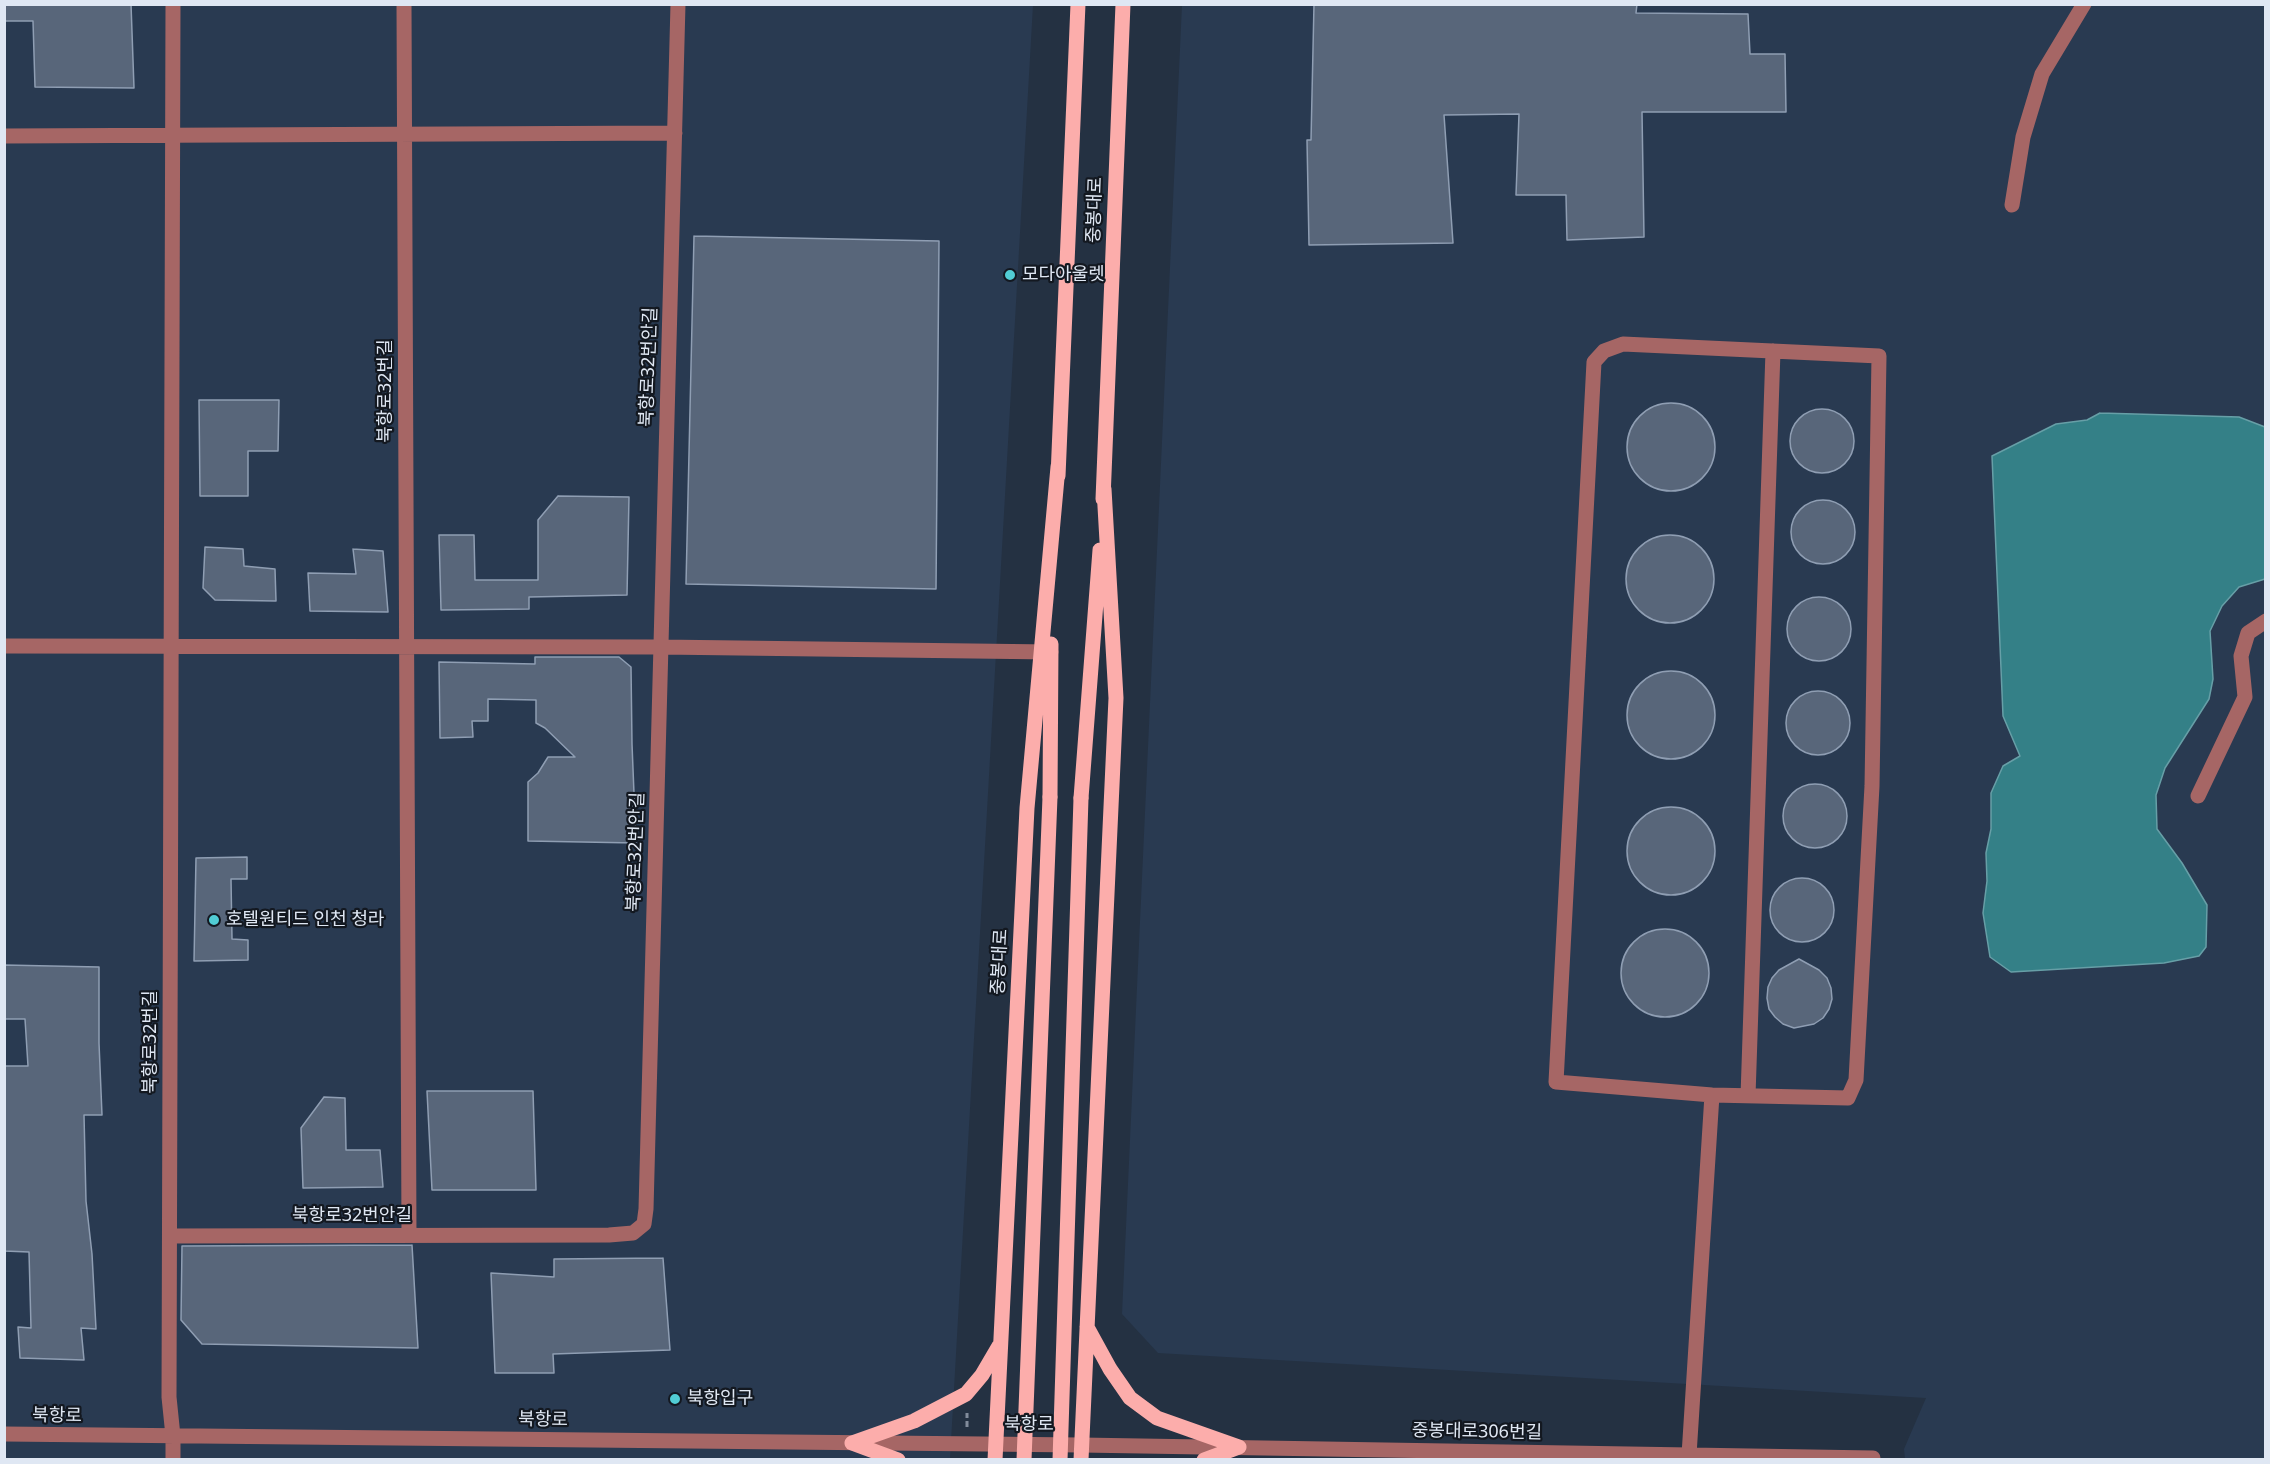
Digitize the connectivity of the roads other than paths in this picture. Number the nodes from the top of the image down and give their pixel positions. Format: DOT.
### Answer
graph roads {
  1 [pos="173,4"];
  2 [pos="404,4"];
  3 [pos="678,4"];
  4 [pos="1078,4"];
  5 [pos="1123,4"];
  6 [pos="2084,4"];
  7 [pos="675,133"];
  8 [pos="405,134"];
  9 [pos="173,135"];
  10 [pos="4,136"];
  11 [pos="2012,205"];
  12 [pos="1773,351"];
  13 [pos="1104,489"];
  14 [pos="2265,621"];
  15 [pos="4,646"];
  16 [pos="172,647"];
  17 [pos="406,647"];
  18 [pos="661,647"];
  19 [pos="1046,652"];
  20 [pos="2198,796"];
  21 [pos="1713,1095"];
  22 [pos="1748,1096"];
  23 [pos="409,1235"];
  24 [pos="170,1236"];
  25 [pos="1087,1327"];
  26 [pos="1001,1344"];
  27 [pos="4,1434"];
  28 [pos="173,1436"];
  29 [pos="852,1443"];
  30 [pos="1239,1447"];
  31 [pos="996,1452"];
  32 [pos="1081,1452"];
  33 [pos="1689,1455"];
  34 [pos="1873,1458"];
  35 [pos="173,1460"];
  36 [pos="898,1460"];
  37 [pos="1024,1460"];
  38 [pos="1060,1460"];
  39 [pos="1204,1460"];
  1 -- 9 [label="street, 북항로32번길"];
  2 -- 8 [label="street, 북항로32번길"];
  3 -- 7 [label="street, 북항로32번안길"];
  4 -- 19 [label="main road, 중봉대로"];
  5 -- 13 [label="main road, 중봉대로"];
  6 -- 11 [label="street"];
  7 -- 8 [label="street"];
  7 -- 18 [label="street, 북항로32번안길"];
  8 -- 9 [label="street"];
  8 -- 17 [label="street, 북항로32번길"];
  9 -- 10 [label="street"];
  9 -- 16 [label="street, 북항로32번길"];
  12 -- 21 [label="street"];
  12 -- 22 [label="street"];
  12 -- 22 [label="street"];
  13 -- 25 [label="main road, 중봉대로"];
  13 -- 38 [label="main road, 중봉대로, bridge"];
  14 -- 20 [label="street"];
  15 -- 16 [label="street"];
  16 -- 17 [label="street"];
  16 -- 24 [label="street, 북항로32번길"];
  17 -- 18 [label="street"];
  17 -- 23 [label="street, 북항로32번길"];
  18 -- 19 [label="street"];
  18 -- 23 [label="street, 북항로32번안길"];
  19 -- 26 [label="main road, 중봉대로"];
  19 -- 37 [label="main road, 중봉대로, bridge"];
  21 -- 22 [label="street"];
  21 -- 33 [label="street"];
  23 -- 24 [label="street, 북항로32번안길"];
  24 -- 28 [label="street, 북항로32번길"];
  25 -- 30 [label="main road"];
  25 -- 32 [label="main road, 중봉대로"];
  26 -- 29 [label="main road"];
  26 -- 31 [label="main road, 중봉대로"];
  27 -- 28 [label="street, 북항로"];
  28 -- 29 [label="street, 북항로"];
  28 -- 35 [label="street, 북항로32번길"];
  29 -- 31 [label="street, 북항로"];
  29 -- 36 [label="main road"];
  30 -- 32 [label="street, 중봉대로306번길"];
  30 -- 33 [label="street, 중봉대로306번길"];
  30 -- 39 [label="main road"];
  31 -- 32 [label="street, 북항로"];
  33 -- 34 [label="street, 중봉대로306번길"];
}
